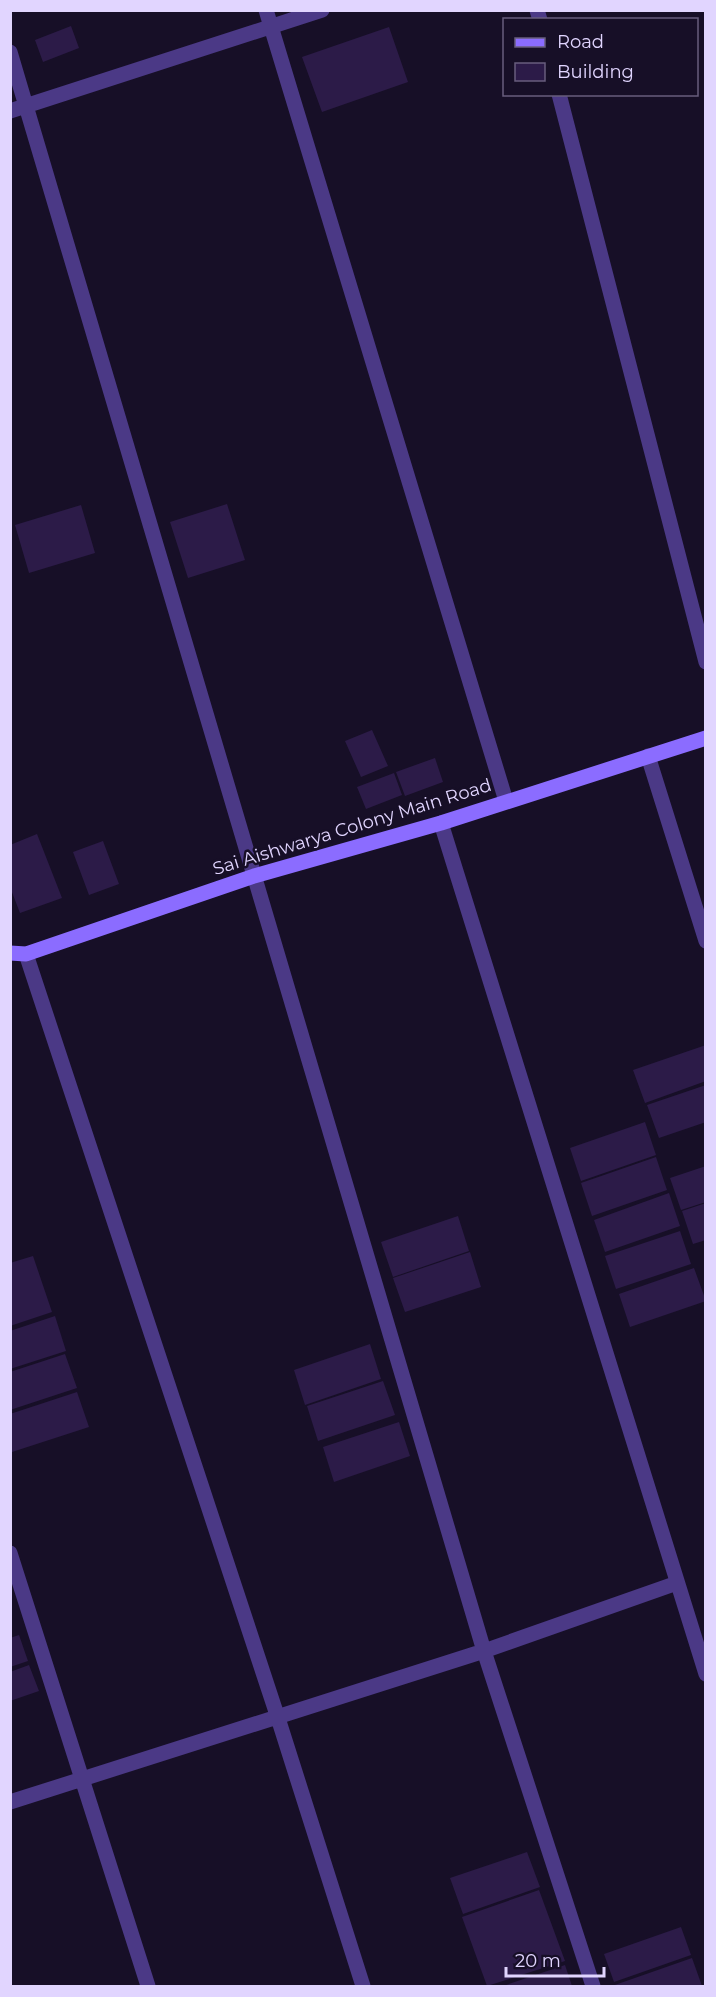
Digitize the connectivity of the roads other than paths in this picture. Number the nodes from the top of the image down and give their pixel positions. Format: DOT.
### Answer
graph roads {
  1 [pos="266,10"];
  2 [pos="322,10"];
  3 [pos="270,28"];
  4 [pos="10,52"];
  5 [pos="560,96"];
  6 [pos="28,106"];
  7 [pos="10,111"];
  8 [pos="705,662"];
  9 [pos="705,738"];
  10 [pos="648,756"];
  11 [pos="506,801"];
  12 [pos="441,823"];
  13 [pos="254,876"];
  14 [pos="705,941"];
  15 [pos="10,953"];
  16 [pos="26,954"];
  17 [pos="10,1553"];
  18 [pos="677,1583"];
  19 [pos="484,1651"];
  20 [pos="705,1674"];
  21 [pos="278,1718"];
  22 [pos="83,1779"];
  23 [pos="10,1802"];
  24 [pos="148,1986"];
  25 [pos="363,1986"];
  26 [pos="593,1986"];
  1 -- 3 [label="street"];
  2 -- 3 [label="street"];
  3 -- 6 [label="street"];
  3 -- 11 [label="street"];
  4 -- 6 [label="street"];
  5 -- 8 [label="street"];
  6 -- 7 [label="street"];
  6 -- 13 [label="street"];
  9 -- 10 [label="street, Sai Aishwarya Colony Main Road"];
  10 -- 11 [label="street, Sai Aishwarya Colony Main Road"];
  10 -- 14 [label="street"];
  11 -- 12 [label="street, Sai Aishwarya Colony Main Road"];
  12 -- 13 [label="street, Sai Aishwarya Colony Main Road"];
  12 -- 18 [label="street"];
  13 -- 16 [label="street, Sai Aishwarya Colony Main Road"];
  13 -- 19 [label="street"];
  15 -- 16 [label="street, Sai Aishwarya Colony Main Road"];
  16 -- 21 [label="street"];
  17 -- 22 [label="street"];
  18 -- 19 [label="street"];
  18 -- 20 [label="street"];
  19 -- 21 [label="street"];
  19 -- 26 [label="street"];
  21 -- 22 [label="street"];
  21 -- 25 [label="street"];
  22 -- 23 [label="street"];
  22 -- 24 [label="street"];
}
